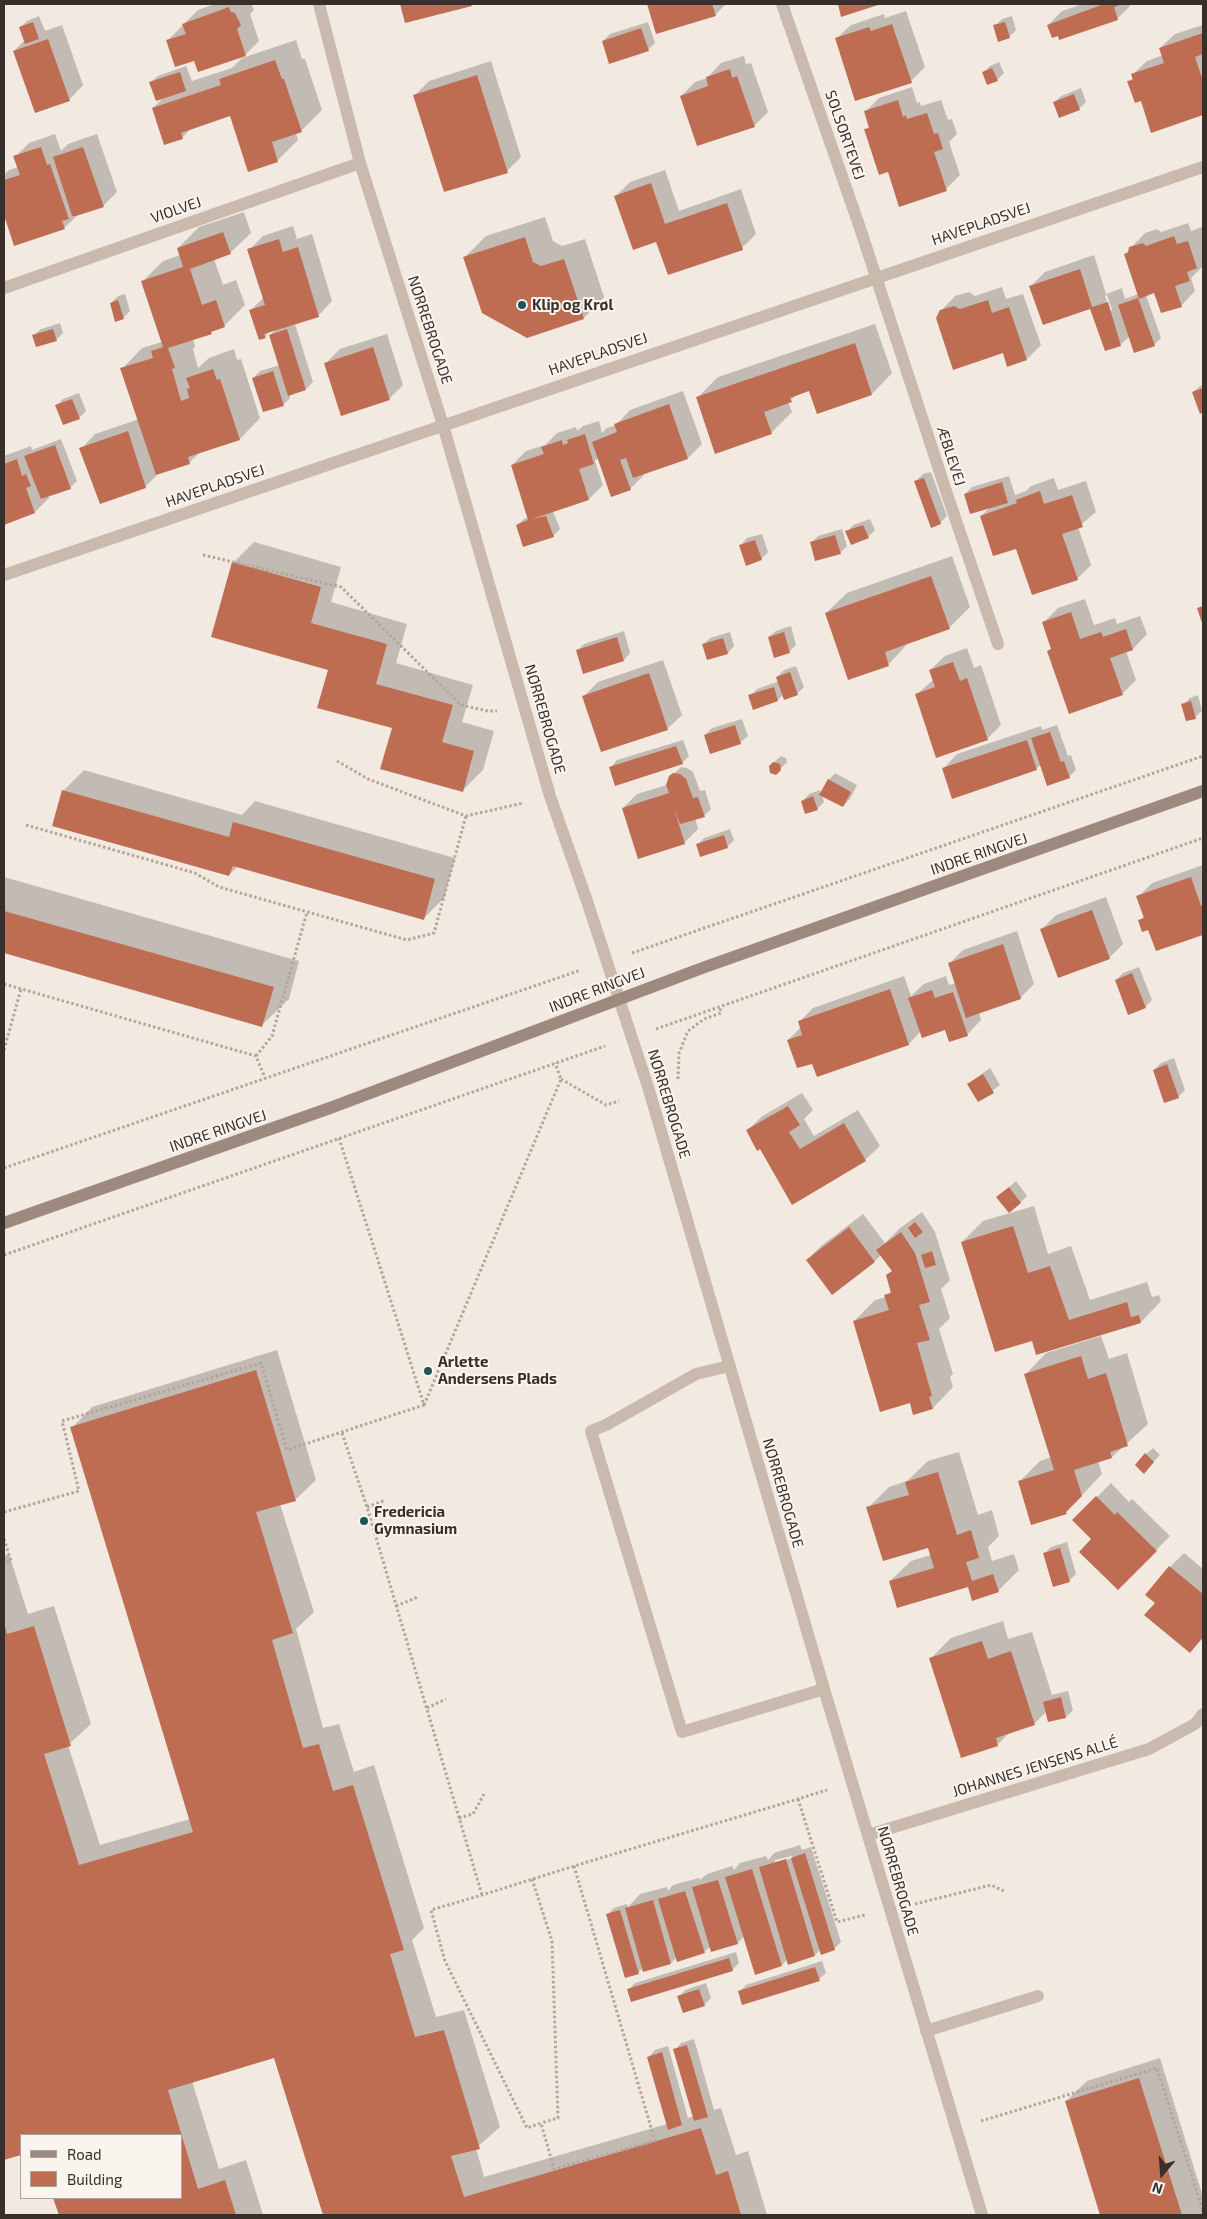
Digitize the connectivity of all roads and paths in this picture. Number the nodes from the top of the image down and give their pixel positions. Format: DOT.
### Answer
graph roads {
  1 [pos="319,4"];
  2 [pos="782,4"];
  3 [pos="360,164"];
  4 [pos="1203,167"];
  5 [pos="875,277"];
  6 [pos="4,288"];
  7 [pos="443,425"];
  8 [pos="203,556"];
  9 [pos="4,575"];
  10 [pos="998,644"];
  11 [pos="525,709"];
  12 [pos="337,761"];
  13 [pos="1203,791"];
  14 [pos="550,796"];
  15 [pos="466,816"];
  16 [pos="26,825"];
  17 [pos="1203,838"];
  18 [pos="307,912"];
  19 [pos="4,984"];
  20 [pos="21,989"];
  21 [pos="619,1000"];
  22 [pos="720,1007"];
  23 [pos="632,1037"];
  24 [pos="4,1050"];
  25 [pos="256,1056"];
  26 [pos="555,1062"];
  27 [pos="265,1078"];
  28 [pos="561,1079"];
  29 [pos="678,1079"];
  30 [pos="619,1101"];
  31 [pos="339,1138"];
  32 [pos="4,1224"];
  33 [pos="4,1254"];
  34 [pos="729,1366"];
  35 [pos="424,1405"];
  36 [pos="342,1433"];
  37 [pos="386,1500"];
  38 [pos="366,1506"];
  39 [pos="4,1512"];
  40 [pos="4,1539"];
  41 [pos="4,1563"];
  42 [pos="418,1596"];
  43 [pos="396,1606"];
  44 [pos="824,1689"];
  45 [pos="446,1699"];
  46 [pos="427,1708"];
  47 [pos="1200,1723"];
  48 [pos="852,1783"];
  49 [pos="484,1794"];
  50 [pos="460,1818"];
  51 [pos="868,1835"];
  52 [pos="574,1866"];
  53 [pos="532,1880"];
  54 [pos="482,1895"];
  55 [pos="1038,1996"];
  56 [pos="926,2031"];
  57 [pos="541,2124"];
  58 [pos="956,2129"];
  59 [pos="1203,2211"];
  60 [pos="982,2215"];
  1 -- 3 [label="street, NØRREBROGADE"];
  2 -- 5 [label="street, SOLSORTEVEJ"];
  3 -- 6 [label="street, VIOLVEJ"];
  3 -- 7 [label="street, NØRREBROGADE"];
  4 -- 5 [label="street, HAVEPLADSVEJ"];
  5 -- 7 [label="street, HAVEPLADSVEJ"];
  5 -- 10 [label="street, ÆBLEVEJ"];
  7 -- 9 [label="street, HAVEPLADSVEJ"];
  7 -- 11 [label="street, NØRREBROGADE"];
  8 -- 11 [label="path"];
  11 -- 14 [label="street, NØRREBROGADE"];
  12 -- 15 [label="path"];
  13 -- 21 [label="street, INDRE RINGVEJ"];
  14 -- 15 [label="path"];
  14 -- 21 [label="street, NØRREBROGADE"];
  15 -- 18 [label="path"];
  16 -- 18 [label="path"];
  17 -- 22 [label="path"];
  18 -- 25 [label="path"];
  19 -- 20 [label="path"];
  20 -- 24 [label="path"];
  20 -- 25 [label="path"];
  21 -- 23 [label="street, NØRREBROGADE"];
  21 -- 32 [label="street, INDRE RINGVEJ"];
  22 -- 23 [label="path"];
  22 -- 29 [label="path"];
  23 -- 26 [label="path"];
  23 -- 34 [label="street, NØRREBROGADE"];
  25 -- 27 [label="path"];
  26 -- 28 [label="path"];
  26 -- 31 [label="path"];
  28 -- 30 [label="path"];
  28 -- 35 [label="path"];
  31 -- 33 [label="path"];
  31 -- 35 [label="path"];
  34 -- 44 [label="street, NØRREBROGADE"];
  34 -- 44 [label="street"];
  35 -- 36 [label="path"];
  36 -- 38 [label="path"];
  36 -- 39 [label="path"];
  37 -- 38 [label="path"];
  38 -- 43 [label="path"];
  40 -- 41 [label="path"];
  42 -- 43 [label="path"];
  43 -- 46 [label="path"];
  44 -- 48 [label="street, NØRREBROGADE"];
  45 -- 46 [label="path"];
  46 -- 50 [label="path"];
  47 -- 51 [label="street, JOHANNES JENSENS ALLÉ"];
  48 -- 51 [label="street, NØRREBROGADE"];
  48 -- 52 [label="path"];
  49 -- 50 [label="path"];
  50 -- 54 [label="path"];
  51 -- 56 [label="street, NØRREBROGADE"];
  52 -- 53 [label="path"];
  52 -- 57 [label="path"];
  53 -- 54 [label="path"];
  53 -- 57 [label="path"];
  54 -- 57 [label="path"];
  55 -- 56 [label="street"];
  56 -- 58 [label="street, NØRREBROGADE"];
  58 -- 59 [label="path"];
  58 -- 60 [label="street, NØRREBROGADE"];
}
